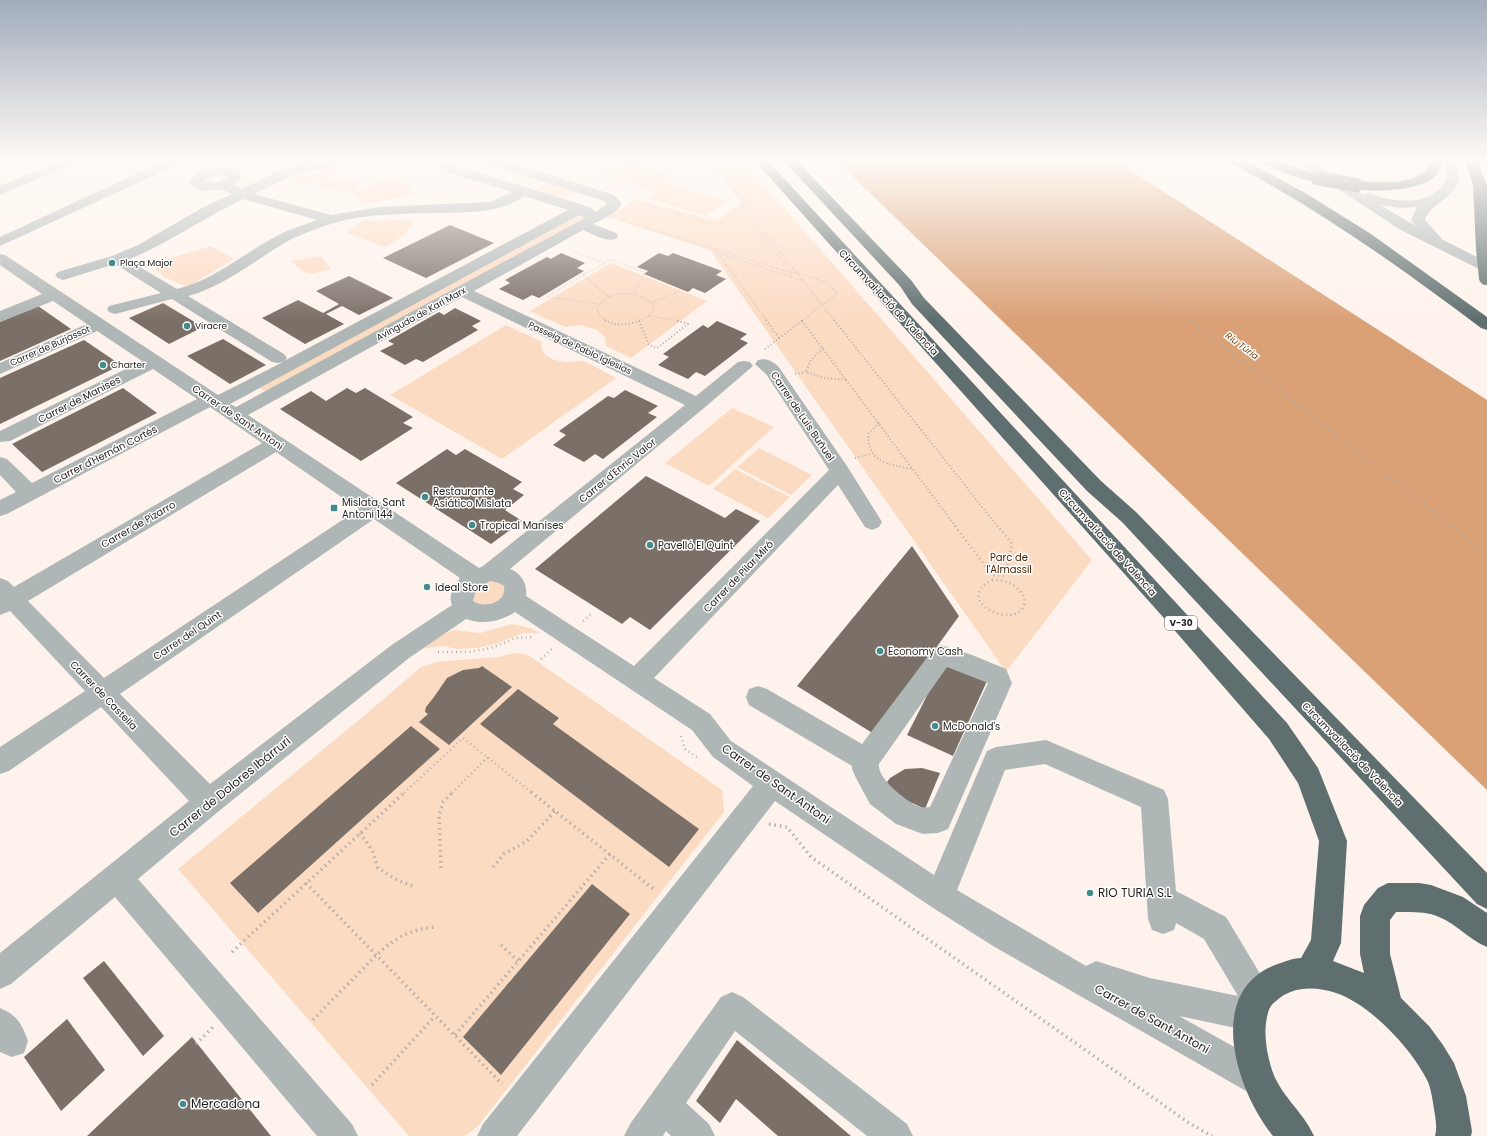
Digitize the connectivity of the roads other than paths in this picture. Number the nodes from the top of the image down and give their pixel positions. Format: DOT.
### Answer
graph roads {
  1 [pos="60,214"];
  2 [pos="202,214"];
  3 [pos="311,214"];
  4 [pos="362,214"];
  5 [pos="573,214"];
  6 [pos="612,214"];
  7 [pos="809,214"];
  8 [pos="821,214"];
  9 [pos="840,214"];
  10 [pos="1330,214"];
  11 [pos="1351,214"];
  12 [pos="1385,214"];
  13 [pos="1419,214"];
  14 [pos="1482,214"];
  15 [pos="584,218"];
  16 [pos="331,219"];
  17 [pos="611,236"];
  18 [pos="0,242"];
  19 [pos="1449,248"];
  20 [pos="1485,256"];
  21 [pos="0,258"];
  22 [pos="117,259"];
  23 [pos="1487,275"];
  24 [pos="62,276"];
  25 [pos="462,291"];
  26 [pos="55,294"];
  27 [pos="175,295"];
  28 [pos="918,301"];
  29 [pos="1487,308"];
  30 [pos="115,310"];
  31 [pos="0,317"];
  32 [pos="99,324"];
  33 [pos="1487,325"];
  34 [pos="248,335"];
  35 [pos="319,350"];
  36 [pos="278,358"];
  37 [pos="336,360"];
  38 [pos="155,361"];
  39 [pos="297,362"];
  40 [pos="754,362"];
  41 [pos="0,369"];
  42 [pos="316,371"];
  43 [pos="214,401"];
  44 [pos="698,404"];
  45 [pos="235,415"];
  46 [pos="3,437"];
  47 [pos="276,443"];
  48 [pos="0,464"];
  49 [pos="840,471"];
  50 [pos="820,492"];
  51 [pos="30,493"];
  52 [pos="0,509"];
  53 [pos="374,509"];
  54 [pos="484,575"];
  55 [pos="4,597"];
  56 [pos="513,599"];
  57 [pos="465,608"];
  58 [pos="636,680"];
  59 [pos="102,693"];
  60 [pos="758,697"];
  61 [pos="866,760"];
  62 [pos="0,762"];
  63 [pos="772,783"];
  64 [pos="209,802"];
  65 [pos="117,877"];
  66 [pos="1487,894"];
  67 [pos="940,896"];
  68 [pos="1487,932"];
  69 [pos="1045,960"];
  70 [pos="0,973"];
  71 [pos="1310,973"];
  72 [pos="1387,1005"];
  73 [pos="1254,1006"];
  74 [pos="1258,1079"];
  75 [pos="663,1105"];
  76 [pos="340,1136"];
  77 [pos="495,1136"];
  78 [pos="642,1136"];
  79 [pos="697,1136"];
  80 [pos="894,1136"];
  81 [pos="1296,1136"];
  82 [pos="1453,1136"];
  1 -- 18 [label="street"];
  2 -- 22 [label="street"];
  3 -- 16 [label="street"];
  4 -- 16 [label="street"];
  5 -- 15 [label="street"];
  6 -- 15 [label="street, Avinguda de Karl Marx"];
  7 -- 71 [label="highway, Circumval·lació de València / V-30"];
  8 -- 28 [label="highway"];
  9 -- 28 [label="highway, Circumval·lació de València"];
  10 -- 33 [label="highway"];
  11 -- 29 [label="highway"];
  12 -- 19 [label="street"];
  13 -- 19 [label="street"];
  14 -- 20 [label="highway"];
  15 -- 17 [label="street"];
  15 -- 25 [label="street, Avinguda de Karl Marx"];
  15 -- 35 [label="street, Avinguda de Karl Marx"];
  16 -- 27 [label="street"];
  19 -- 20 [label="street"];
  19 -- 23 [label="street"];
  20 -- 23 [label="highway, bridge"];
  21 -- 26 [label="street, Carrer de Sant Antoni"];
  22 -- 24 [label="street"];
  22 -- 27 [label="street"];
  25 -- 37 [label="street, Avinguda de Karl Marx"];
  25 -- 44 [label="street, Passeig de Pablo Iglesias"];
  26 -- 31 [label="street"];
  26 -- 32 [label="street, Carrer de Sant Antoni"];
  27 -- 30 [label="street"];
  27 -- 36 [label="street"];
  28 -- 66 [label="highway, Circumval·lació de València"];
  32 -- 38 [label="street, Carrer de Sant Antoni"];
  32 -- 41 [label="street, Carrer de Burjassot"];
  34 -- 39 [label="street"];
  35 -- 37 [label="street"];
  35 -- 39 [label="street, Avinguda de Karl Marx"];
  37 -- 42 [label="street, Avinguda de Karl Marx"];
  38 -- 43 [label="street, Carrer de Sant Antoni"];
  38 -- 46 [label="street, Carrer de Manises"];
  39 -- 42 [label="street"];
  39 -- 43 [label="street, Avinguda de Karl Marx"];
  40 -- 44 [label="street, Carrer d'Enric Valor"];
  40 -- 49 [label="street, Carrer de Luis Buñuel"];
  42 -- 45 [label="street, Avinguda de Karl Marx"];
  43 -- 45 [label="street, Carrer de Sant Antoni"];
  43 -- 51 [label="street, Carrer d'Hernán Cortés"];
  44 -- 54 [label="street, Carrer d'Enric Valor"];
  45 -- 47 [label="street, Carrer de Sant Antoni"];
  47 -- 53 [label="street, Carrer de Sant Antoni"];
  47 -- 55 [label="street, Carrer de Pizarro"];
  48 -- 51 [label="street"];
  49 -- 50 [label="street, Carrer de Pilar Miró"];
  49 -- 50 [label="street, Carrer de Luis Buñuel"];
  50 -- 58 [label="street, Carrer de Pilar Miró"];
  51 -- 52 [label="street, Carrer d'Hernán Cortés"];
  53 -- 54 [label="street, Carrer de Sant Antoni"];
  53 -- 59 [label="street, Carrer del Quint"];
  54 -- 56 [label="street"];
  54 -- 57 [label="street"];
  55 -- 59 [label="street, Carrer de Castella"];
  56 -- 57 [label="street"];
  56 -- 58 [label="street, Carrer de Sant Antoni"];
  57 -- 64 [label="street, Carrer de Dolores Ibárruri"];
  58 -- 63 [label="street, Carrer de Sant Antoni"];
  59 -- 62 [label="street, Carrer del Quint"];
  59 -- 64 [label="street, Carrer de Castella"];
  60 -- 61 [label="street"];
  61 -- 61 [label="street"];
  63 -- 67 [label="street, Carrer de Sant Antoni"];
  63 -- 77 [label="street"];
  64 -- 65 [label="street, Carrer de Dolores Ibárruri"];
  65 -- 70 [label="street, Carrer de Dolores Ibárruri"];
  65 -- 76 [label="street"];
  67 -- 69 [label="street, Carrer de Sant Antoni"];
  67 -- 73 [label="street"];
  68 -- 72 [label="highway"];
  69 -- 73 [label="street, Carrer de Sant Antoni"];
  69 -- 74 [label="street, Carrer de Sant Antoni"];
  71 -- 72 [label="highway"];
  71 -- 73 [label="highway"];
  72 -- 82 [label="highway"];
  73 -- 74 [label="highway"];
  74 -- 81 [label="highway"];
  75 -- 78 [label="street"];
  75 -- 79 [label="street"];
  75 -- 80 [label="street"];
}
